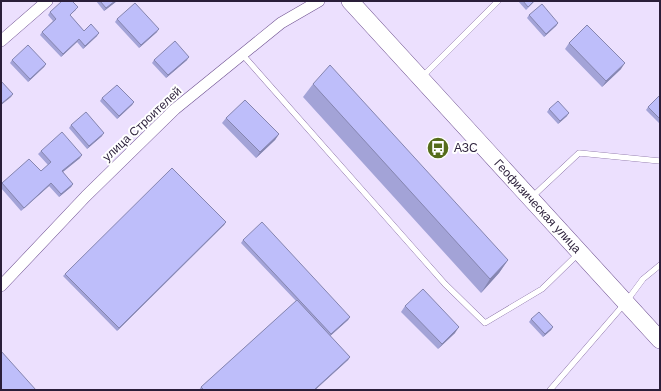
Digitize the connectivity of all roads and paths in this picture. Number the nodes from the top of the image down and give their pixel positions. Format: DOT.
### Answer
graph roads {
  1 [pos="47,1"];
  2 [pos="318,1"];
  3 [pos="350,1"];
  4 [pos="498,1"];
  5 [pos="1,40"];
  6 [pos="242,54"];
  7 [pos="420,79"];
  8 [pos="660,161"];
  9 [pos="530,198"];
  10 [pos="580,252"];
  11 [pos="660,265"];
  12 [pos="1,286"];
  13 [pos="626,302"];
  14 [pos="660,340"];
  15 [pos="550,390"];
  1 -- 5 [label="street"];
  2 -- 6 [label="street, улица Строителей"];
  3 -- 7 [label="main road, Геофизическая улица"];
  4 -- 7 [label="lane"];
  6 -- 10 [label="lane"];
  6 -- 12 [label="street, улица Строителей"];
  7 -- 9 [label="main road, Геофизическая улица"];
  8 -- 9 [label="lane"];
  9 -- 10 [label="main road, Геофизическая улица"];
  10 -- 13 [label="main road, Геофизическая улица"];
  11 -- 13 [label="lane"];
  13 -- 14 [label="main road, Геофизическая улица"];
  13 -- 15 [label="lane"];
}
